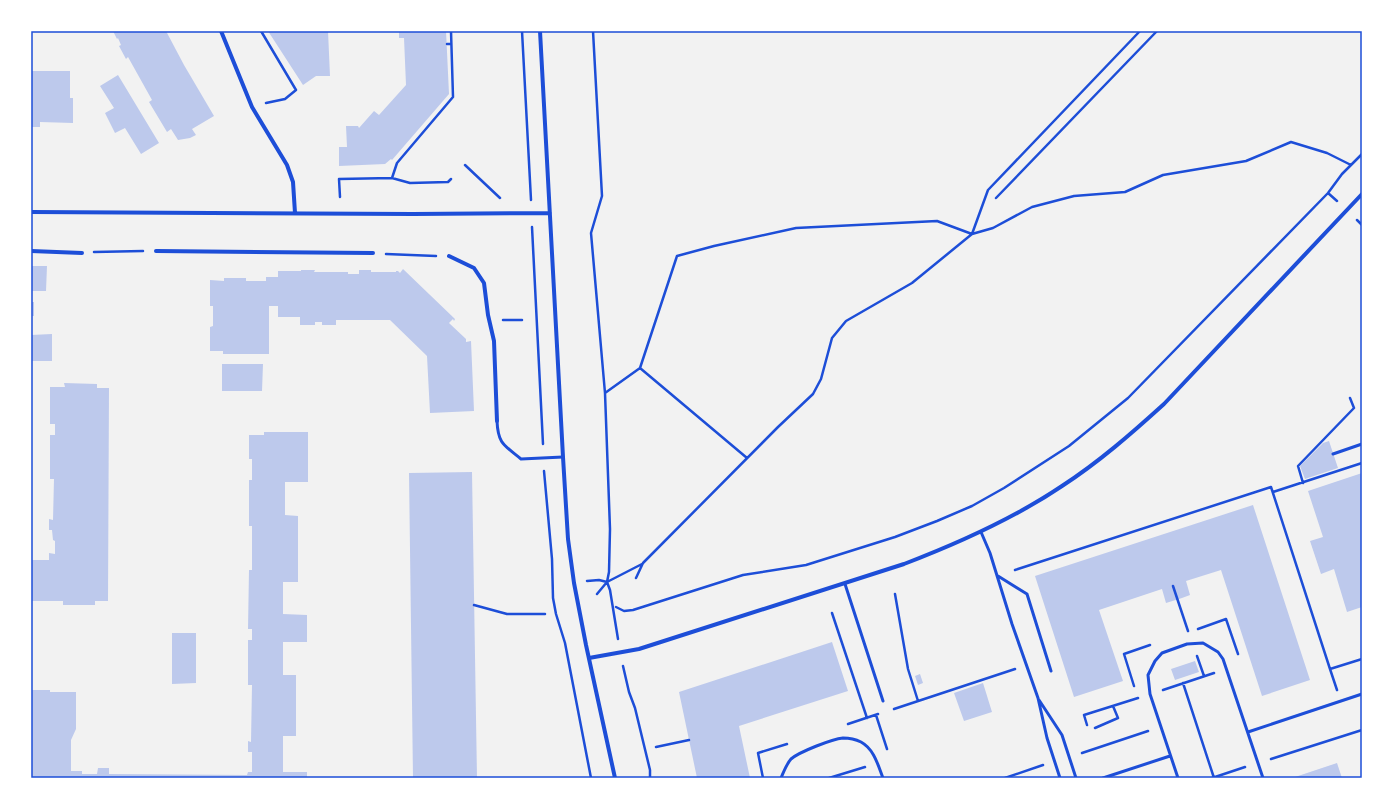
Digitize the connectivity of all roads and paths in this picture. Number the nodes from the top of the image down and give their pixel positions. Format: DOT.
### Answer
graph roads {
  1 [pos="221,31"];
  2 [pos="261,31"];
  3 [pos="450,31"];
  4 [pos="522,31"];
  5 [pos="540,31"];
  6 [pos="593,31"];
  7 [pos="1140,31"];
  8 [pos="1157,31"];
  9 [pos="447,44"];
  10 [pos="451,44"];
  11 [pos="252,107"];
  12 [pos="1362,154"];
  13 [pos="465,165"];
  14 [pos="1351,165"];
  15 [pos="392,178"];
  16 [pos="452,179"];
  17 [pos="530,191"];
  18 [pos="1362,194"];
  19 [pos="340,197"];
  20 [pos="500,198"];
  21 [pos="996,198"];
  22 [pos="31,212"];
  23 [pos="550,212"];
  24 [pos="295,213"];
  25 [pos="972,234"];
  26 [pos="532,236"];
  27 [pos="31,251"];
  28 [pos="156,251"];
  29 [pos="82,252"];
  30 [pos="373,253"];
  31 [pos="449,256"];
  32 [pos="489,320"];
  33 [pos="522,320"];
  34 [pos="640,368"];
  35 [pos="605,393"];
  36 [pos="1350,398"];
  37 [pos="497,420"];
  38 [pos="543,436"];
  39 [pos="1362,444"];
  40 [pos="1333,454"];
  41 [pos="563,456"];
  42 [pos="747,458"];
  43 [pos="1362,463"];
  44 [pos="545,479"];
  45 [pos="1302,483"];
  46 [pos="1273,492"];
  47 [pos="981,532"];
  48 [pos="642,564"];
  49 [pos="998,576"];
  50 [pos="636,578"];
  51 [pos="586,581"];
  52 [pos="607,582"];
  53 [pos="845,584"];
  54 [pos="552,585"];
  55 [pos="556,585"];
  56 [pos="1173,586"];
  57 [pos="598,594"];
  58 [pos="896,594"];
  59 [pos="474,605"];
  60 [pos="616,607"];
  61 [pos="832,613"];
  62 [pos="545,614"];
  63 [pos="616,628"];
  64 [pos="1196,629"];
  65 [pos="1181,634"];
  66 [pos="1153,644"];
  67 [pos="588,658"];
  68 [pos="1239,658"];
  69 [pos="1362,659"];
  70 [pos="624,667"];
  71 [pos="1330,669"];
  72 [pos="1051,671"];
  73 [pos="1183,683"];
  74 [pos="1135,690"];
  75 [pos="1362,694"];
  76 [pos="1038,698"];
  77 [pos="1138,698"];
  78 [pos="883,701"];
  79 [pos="918,701"];
  80 [pos="1340,701"];
  81 [pos="1140,704"];
  82 [pos="1113,706"];
  83 [pos="867,718"];
  84 [pos="1146,724"];
  85 [pos="1095,728"];
  86 [pos="1362,730"];
  87 [pos="1248,732"];
  88 [pos="1150,737"];
  89 [pos="689,740"];
  90 [pos="656,747"];
  91 [pos="1269,753"];
  92 [pos="1170,756"];
  93 [pos="1271,759"];
  94 [pos="877,763"];
  95 [pos="1259,763"];
  96 [pos="1273,766"];
  97 [pos="591,778"];
  98 [pos="615,778"];
  99 [pos="650,778"];
  100 [pos="781,778"];
  101 [pos="829,778"];
  102 [pos="883,778"];
  103 [pos="1060,778"];
  104 [pos="1076,778"];
  105 [pos="1103,778"];
  106 [pos="1178,778"];
  107 [pos="1213,778"];
  108 [pos="1263,778"];
  1 -- 11 [label="street"];
  2 -- 11 [label="path"];
  3 -- 10 [label="path"];
  4 -- 17 [label="path"];
  5 -- 23 [label="street"];
  6 -- 35 [label="path"];
  7 -- 25 [label="path"];
  8 -- 21 [label="path"];
  9 -- 10 [label="path"];
  10 -- 15 [label="path"];
  11 -- 24 [label="street"];
  12 -- 14 [label="path"];
  13 -- 20 [label="path"];
  14 -- 25 [label="path"];
  14 -- 60 [label="path"];
  15 -- 16 [label="path"];
  15 -- 19 [label="path"];
  18 -- 47 [label="street"];
  22 -- 24 [label="street"];
  23 -- 24 [label="street"];
  23 -- 41 [label="street"];
  25 -- 34 [label="path"];
  25 -- 42 [label="path"];
  26 -- 38 [label="path"];
  27 -- 29 [label="street"];
  28 -- 29 [label="path"];
  28 -- 30 [label="street"];
  30 -- 31 [label="path"];
  31 -- 32 [label="street"];
  32 -- 33 [label="path"];
  32 -- 37 [label="street"];
  34 -- 35 [label="path"];
  34 -- 42 [label="path"];
  35 -- 52 [label="path"];
  36 -- 45 [label="path"];
  37 -- 41 [label="lane"];
  39 -- 40 [label="lane"];
  41 -- 67 [label="street"];
  42 -- 48 [label="path"];
  43 -- 45 [label="path"];
  44 -- 54 [label="path"];
  45 -- 46 [label="path"];
  46 -- 49 [label="path"];
  46 -- 71 [label="path"];
  47 -- 49 [label="lane"];
  47 -- 53 [label="street"];
  48 -- 50 [label="path"];
  48 -- 52 [label="path"];
  49 -- 72 [label="lane"];
  49 -- 76 [label="lane"];
  51 -- 52 [label="path"];
  52 -- 57 [label="path"];
  52 -- 63 [label="path"];
  53 -- 67 [label="street"];
  53 -- 78 [label="lane"];
  54 -- 55 [label="path"];
  54 -- 97 [label="path"];
  56 -- 65 [label="path"];
  58 -- 79 [label="path"];
  59 -- 62 [label="path"];
  61 -- 83 [label="path"];
  64 -- 68 [label="path"];
  66 -- 74 [label="path"];
  67 -- 98 [label="street"];
  69 -- 71 [label="path"];
  70 -- 99 [label="path"];
  71 -- 80 [label="path"];
  73 -- 107 [label="path"];
  75 -- 80 [label="lane"];
  76 -- 103 [label="lane"];
  76 -- 104 [label="lane"];
  77 -- 81 [label="path"];
  80 -- 87 [label="lane"];
  82 -- 85 [label="path"];
  84 -- 88 [label="path"];
  86 -- 93 [label="path"];
  87 -- 92 [label="lane"];
  87 -- 95 [label="lane"];
  89 -- 90 [label="path"];
  91 -- 93 [label="path"];
  92 -- 105 [label="lane"];
  92 -- 106 [label="lane"];
  93 -- 95 [label="path"];
  93 -- 96 [label="path"];
  94 -- 100 [label="lane"];
  94 -- 101 [label="path"];
  94 -- 102 [label="lane"];
  95 -- 107 [label="path"];
  95 -- 108 [label="lane"];
}
